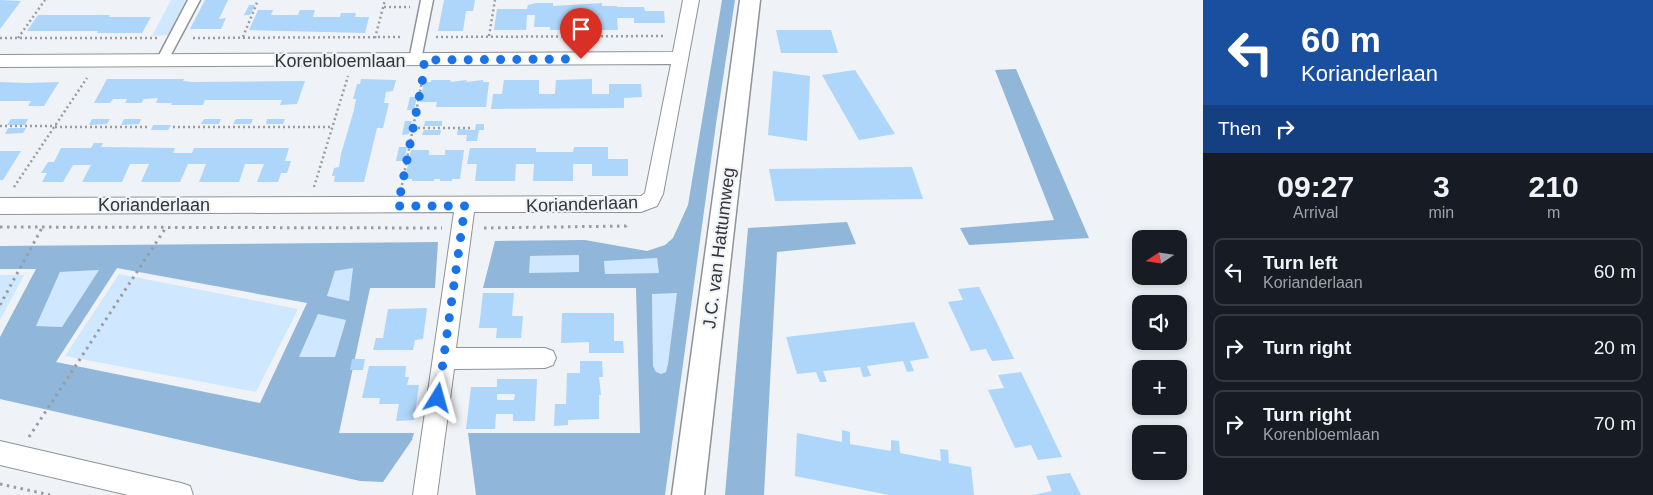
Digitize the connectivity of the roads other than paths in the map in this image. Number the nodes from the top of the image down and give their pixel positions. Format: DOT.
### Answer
graph roads {
  1 [pos="194,0"];
  2 [pos="691,0"];
  3 [pos="750,0"];
  4 [pos="426,4"];
  5 [pos="679,58"];
  6 [pos="419,60"];
  7 [pos="0,61"];
  8 [pos="162,61"];
  9 [pos="0,206"];
  10 [pos="465,206"];
  11 [pos="545,358"];
  12 [pos="444,359"];
  13 [pos="0,452"];
  14 [pos="181,495"];
  15 [pos="425,495"];
  16 [pos="688,495"];
  1 -- 8 [label="street"];
  2 -- 5 [label="street, Korianderlaan"];
  3 -- 16 [label="street, J.C. van Hattumweg"];
  4 -- 6 [label="street"];
  5 -- 6 [label="street, Korenbloemlaan"];
  5 -- 10 [label="street, Korianderlaan"];
  6 -- 8 [label="street, Korenbloemlaan"];
  7 -- 8 [label="street, Korenbloemlaan"];
  9 -- 10 [label="street, Korianderlaan"];
  10 -- 12 [label="street"];
  11 -- 12 [label="street"];
  12 -- 15 [label="street"];
  13 -- 14 [label="street"];
}
